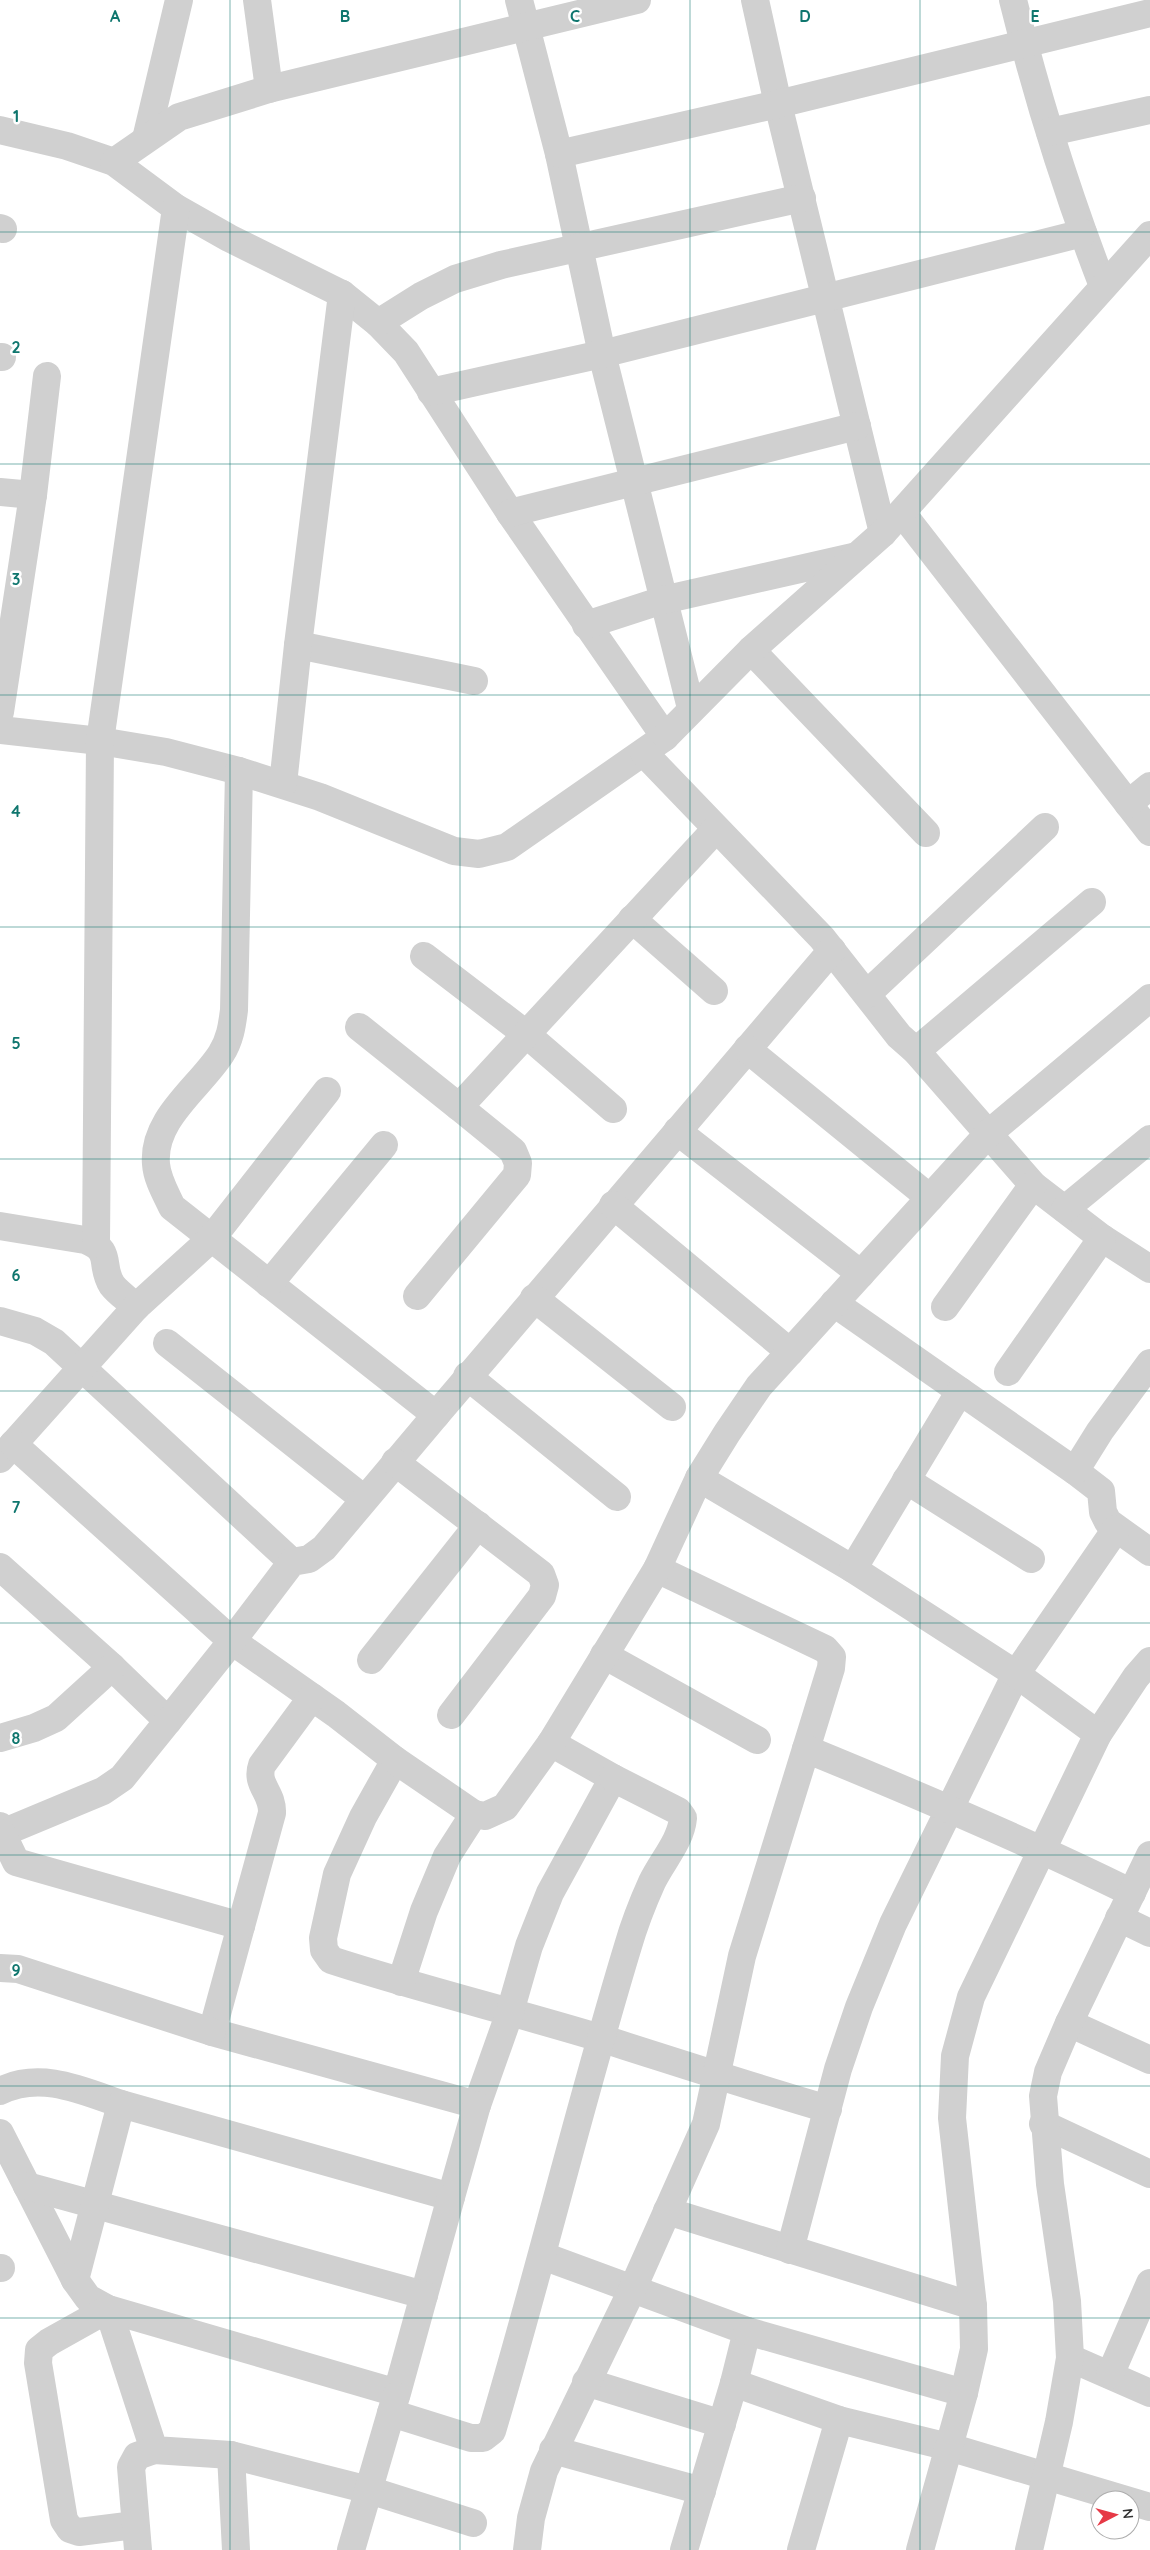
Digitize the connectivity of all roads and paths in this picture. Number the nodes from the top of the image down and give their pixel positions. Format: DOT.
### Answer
graph roads {
  1 [pos="179,0"];
  2 [pos="257,0"];
  3 [pos="638,0"];
  4 [pos="755,0"];
  5 [pos="1014,0"];
  6 [pos="522,13"];
  7 [pos="1150,13"];
  8 [pos="1024,43"];
  9 [pos="269,89"];
  10 [pos="778,104"];
  11 [pos="1150,110"];
  12 [pos="0,130"];
  13 [pos="1050,132"];
  14 [pos="146,139"];
  15 [pos="558,154"];
  16 [pos="114,162"];
  17 [pos="802,198"];
  18 [pos="176,208"];
  19 [pos="1083,233"];
  20 [pos="1150,234"];
  21 [pos="578,246"];
  22 [pos="1103,286"];
  23 [pos="342,294"];
  24 [pos="827,297"];
  25 [pos="378,323"];
  26 [pos="602,354"];
  27 [pos="47,376"];
  28 [pos="431,392"];
  29 [pos="858,426"];
  30 [pos="634,482"];
  31 [pos="0,492"];
  32 [pos="33,495"];
  33 [pos="510,513"];
  34 [pos="902,513"];
  35 [pos="883,533"];
  36 [pos="856,557"];
  37 [pos="664,600"];
  38 [pos="586,625"];
  39 [pos="298,645"];
  40 [pos="751,650"];
  41 [pos="474,681"];
  42 [pos="691,708"];
  43 [pos="0,712"];
  44 [pos="0,730"];
  45 [pos="100,741"];
  46 [pos="655,745"];
  47 [pos="239,771"];
  48 [pos="284,784"];
  49 [pos="1150,786"];
  50 [pos="1128,804"];
  51 [pos="1045,827"];
  52 [pos="716,829"];
  53 [pos="1150,832"];
  54 [pos="926,833"];
  55 [pos="1092,902"];
  56 [pos="632,919"];
  57 [pos="832,950"];
  58 [pos="424,956"];
  59 [pos="714,992"];
  60 [pos="866,994"];
  61 [pos="1150,998"];
  62 [pos="359,1027"];
  63 [pos="526,1034"];
  64 [pos="747,1049"];
  65 [pos="916,1051"];
  66 [pos="327,1091"];
  67 [pos="459,1107"];
  68 [pos="614,1109"];
  69 [pos="677,1131"];
  70 [pos="988,1134"];
  71 [pos="1150,1139"];
  72 [pos="384,1145"];
  73 [pos="1034,1185"];
  74 [pos="930,1198"];
  75 [pos="613,1205"];
  76 [pos="1065,1209"];
  77 [pos="0,1226"];
  78 [pos="212,1238"];
  79 [pos="1102,1238"];
  80 [pos="96,1244"];
  81 [pos="1150,1269"];
  82 [pos="861,1274"];
  83 [pos="268,1284"];
  84 [pos="417,1296"];
  85 [pos="534,1298"];
  86 [pos="834,1303"];
  87 [pos="136,1307"];
  88 [pos="945,1307"];
  89 [pos="0,1321"];
  90 [pos="167,1344"];
  91 [pos="790,1352"];
  92 [pos="1150,1363"];
  93 [pos="82,1366"];
  94 [pos="1008,1372"];
  95 [pos="467,1376"];
  96 [pos="960,1391"];
  97 [pos="672,1407"];
  98 [pos="436,1415"];
  99 [pos="6,1451"];
  100 [pos="395,1462"];
  101 [pos="1075,1471"];
  102 [pos="699,1478"];
  103 [pos="906,1480"];
  104 [pos="617,1497"];
  105 [pos="364,1499"];
  106 [pos="478,1525"];
  107 [pos="1116,1529"];
  108 [pos="1150,1552"];
  109 [pos="1031,1559"];
  110 [pos="292,1562"];
  111 [pos="0,1567"];
  112 [pos="854,1569"];
  113 [pos="657,1570"];
  114 [pos="232,1641"];
  115 [pos="604,1655"];
  116 [pos="371,1660"];
  117 [pos="1150,1661"];
  118 [pos="112,1667"];
  119 [pos="1016,1674"];
  120 [pos="312,1697"];
  121 [pos="451,1715"];
  122 [pos="168,1721"];
  123 [pos="1098,1734"];
  124 [pos="0,1738"];
  125 [pos="757,1740"];
  126 [pos="551,1742"];
  127 [pos="806,1749"];
  128 [pos="395,1760"];
  129 [pos="614,1778"];
  130 [pos="951,1808"];
  131 [pos="474,1814"];
  132 [pos="1,1829"];
  133 [pos="1043,1849"];
  134 [pos="1150,1855"];
  135 [pos="8,1865"];
  136 [pos="1132,1893"];
  137 [pos="1119,1918"];
  138 [pos="241,1926"];
  139 [pos="1150,1933"];
  140 [pos="0,1968"];
  141 [pos="401,1982"];
  142 [pos="510,2012"];
  143 [pos="1069,2023"];
  144 [pos="212,2032"];
  145 [pos="600,2038"];
  146 [pos="1150,2060"];
  147 [pos="716,2076"];
  148 [pos="0,2091"];
  149 [pos="121,2104"];
  150 [pos="477,2105"];
  151 [pos="828,2109"];
  152 [pos="1043,2124"];
  153 [pos="0,2133"];
  154 [pos="1150,2174"];
  155 [pos="27,2186"];
  156 [pos="451,2198"];
  157 [pos="95,2204"];
  158 [pos="667,2211"];
  159 [pos="790,2250"];
  160 [pos="543,2256"];
  161 [pos="75,2280"];
  162 [pos="1150,2283"];
  163 [pos="634,2288"];
  164 [pos="424,2295"];
  165 [pos="973,2306"];
  166 [pos="108,2309"];
  167 [pos="747,2331"];
  168 [pos="1070,2358"];
  169 [pos="1110,2376"];
  170 [pos="586,2382"];
  171 [pos="734,2383"];
  172 [pos="964,2393"];
  173 [pos="1150,2393"];
  174 [pos="394,2403"];
  175 [pos="839,2420"];
  176 [pos="722,2424"];
  177 [pos="949,2447"];
  178 [pos="154,2450"];
  179 [pos="553,2450"];
  180 [pos="231,2455"];
  181 [pos="1046,2476"];
  182 [pos="369,2490"];
  183 [pos="702,2491"];
  184 [pos="1150,2507"];
  185 [pos="473,2523"];
  186 [pos="136,2537"];
  187 [pos="236,2550"];
  188 [pos="350,2550"];
  189 [pos="527,2550"];
  190 [pos="684,2550"];
  191 [pos="801,2550"];
  192 [pos="920,2550"];
  193 [pos="1029,2550"];
  1 -- 14 [label="street"];
  2 -- 9 [label="street"];
  3 -- 6 [label="street"];
  4 -- 10 [label="street"];
  5 -- 8 [label="street"];
  6 -- 9 [label="street"];
  6 -- 15 [label="street"];
  7 -- 8 [label="street"];
  8 -- 10 [label="street"];
  8 -- 13 [label="street"];
  9 -- 14 [label="street"];
  10 -- 15 [label="street"];
  10 -- 17 [label="street"];
  11 -- 13 [label="street"];
  12 -- 16 [label="street"];
  13 -- 19 [label="street"];
  14 -- 16 [label="street"];
  15 -- 21 [label="street"];
  16 -- 18 [label="street"];
  17 -- 21 [label="street"];
  17 -- 24 [label="street"];
  18 -- 23 [label="street"];
  18 -- 45 [label="street"];
  19 -- 22 [label="street"];
  19 -- 24 [label="street"];
  20 -- 22 [label="street"];
  21 -- 25 [label="street"];
  21 -- 26 [label="street"];
  22 -- 34 [label="street"];
  23 -- 25 [label="street"];
  23 -- 39 [label="street"];
  24 -- 26 [label="street"];
  24 -- 29 [label="street"];
  25 -- 28 [label="street"];
  26 -- 28 [label="street"];
  26 -- 30 [label="street"];
  27 -- 32 [label="street"];
  28 -- 33 [label="street"];
  29 -- 30 [label="street"];
  29 -- 35 [label="street"];
  30 -- 33 [label="street"];
  30 -- 37 [label="street"];
  31 -- 32 [label="street"];
  32 -- 43 [label="street"];
  33 -- 38 [label="street"];
  34 -- 35 [label="street"];
  34 -- 50 [label="street"];
  35 -- 36 [label="street"];
  36 -- 37 [label="street"];
  36 -- 40 [label="street"];
  37 -- 38 [label="street"];
  37 -- 42 [label="street"];
  38 -- 46 [label="street"];
  39 -- 41 [label="street"];
  39 -- 48 [label="street"];
  40 -- 42 [label="street"];
  40 -- 54 [label="street"];
  42 -- 46 [label="street"];
  44 -- 45 [label="street"];
  45 -- 47 [label="street"];
  45 -- 80 [label="street"];
  46 -- 48 [label="street"];
  46 -- 52 [label="street"];
  47 -- 48 [label="street"];
  47 -- 78 [label="street"];
  49 -- 50 [label="street"];
  50 -- 53 [label="street"];
  51 -- 60 [label="street"];
  52 -- 56 [label="street"];
  52 -- 57 [label="street"];
  55 -- 65 [label="street"];
  56 -- 59 [label="street"];
  56 -- 63 [label="street"];
  57 -- 60 [label="street"];
  57 -- 64 [label="street"];
  58 -- 63 [label="street"];
  60 -- 65 [label="street"];
  61 -- 70 [label="street"];
  62 -- 67 [label="street"];
  63 -- 67 [label="street"];
  63 -- 68 [label="street"];
  64 -- 69 [label="street"];
  64 -- 74 [label="street"];
  65 -- 70 [label="street"];
  66 -- 78 [label="street"];
  67 -- 84 [label="street"];
  69 -- 75 [label="street"];
  69 -- 82 [label="street"];
  70 -- 73 [label="street"];
  70 -- 74 [label="street"];
  71 -- 76 [label="street"];
  72 -- 83 [label="street"];
  73 -- 76 [label="street"];
  73 -- 88 [label="street"];
  74 -- 82 [label="street"];
  75 -- 85 [label="street"];
  75 -- 91 [label="street"];
  76 -- 79 [label="street"];
  77 -- 80 [label="street"];
  78 -- 83 [label="street"];
  78 -- 87 [label="street"];
  79 -- 81 [label="street"];
  79 -- 94 [label="street"];
  80 -- 87 [label="street"];
  82 -- 86 [label="street"];
  83 -- 98 [label="street"];
  85 -- 95 [label="street"];
  85 -- 97 [label="street"];
  86 -- 91 [label="street"];
  86 -- 96 [label="street"];
  87 -- 93 [label="street"];
  89 -- 93 [label="street"];
  90 -- 105 [label="street"];
  91 -- 102 [label="street"];
  92 -- 101 [label="street"];
  93 -- 99 [label="street"];
  93 -- 110 [label="street"];
  95 -- 98 [label="street"];
  95 -- 104 [label="street"];
  96 -- 101 [label="street"];
  96 -- 103 [label="street"];
  98 -- 100 [label="street"];
  99 -- 114 [label="street"];
  100 -- 105 [label="street"];
  100 -- 106 [label="street"];
  101 -- 107 [label="street"];
  102 -- 112 [label="street"];
  102 -- 113 [label="street"];
  103 -- 109 [label="street"];
  103 -- 112 [label="street"];
  105 -- 110 [label="street"];
  106 -- 116 [label="street"];
  106 -- 121 [label="street"];
  107 -- 108 [label="street"];
  107 -- 119 [label="street"];
  110 -- 114 [label="street"];
  111 -- 118 [label="street"];
  112 -- 119 [label="street"];
  113 -- 115 [label="street"];
  113 -- 127 [label="street"];
  114 -- 120 [label="street"];
  114 -- 122 [label="street"];
  115 -- 125 [label="street"];
  115 -- 126 [label="street"];
  117 -- 123 [label="street"];
  118 -- 122 [label="street"];
  118 -- 124 [label="street"];
  119 -- 123 [label="street"];
  119 -- 130 [label="street"];
  120 -- 128 [label="street"];
  120 -- 138 [label="street"];
  122 -- 132 [label="street"];
  123 -- 133 [label="street"];
  126 -- 129 [label="street"];
  126 -- 131 [label="street"];
  127 -- 130 [label="street"];
  127 -- 147 [label="street"];
  128 -- 131 [label="street"];
  128 -- 141 [label="street"];
  129 -- 142 [label="street"];
  129 -- 145 [label="street"];
  130 -- 133 [label="street"];
  130 -- 151 [label="street"];
  131 -- 141 [label="street"];
  132 -- 135 [label="street"];
  133 -- 136 [label="street"];
  133 -- 165 [label="street"];
  134 -- 136 [label="street"];
  135 -- 138 [label="street"];
  136 -- 137 [label="street"];
  137 -- 139 [label="street"];
  137 -- 143 [label="street"];
  138 -- 144 [label="street"];
  140 -- 144 [label="street"];
  141 -- 142 [label="street"];
  142 -- 145 [label="street"];
  142 -- 150 [label="street"];
  143 -- 146 [label="street"];
  143 -- 152 [label="street"];
  144 -- 150 [label="street"];
  145 -- 147 [label="street"];
  145 -- 160 [label="street"];
  147 -- 151 [label="street"];
  147 -- 158 [label="street"];
  148 -- 149 [label="street"];
  149 -- 156 [label="street"];
  149 -- 157 [label="street"];
  150 -- 156 [label="street"];
  151 -- 159 [label="street"];
  152 -- 154 [label="street"];
  152 -- 168 [label="street"];
  153 -- 155 [label="street"];
  155 -- 157 [label="street"];
  155 -- 161 [label="street"];
  156 -- 164 [label="street"];
  157 -- 161 [label="street"];
  157 -- 164 [label="street"];
  158 -- 159 [label="street"];
  158 -- 163 [label="street"];
  159 -- 165 [label="street"];
  160 -- 163 [label="street"];
  160 -- 174 [label="street"];
  161 -- 166 [label="street"];
  162 -- 169 [label="street"];
  163 -- 167 [label="street"];
  163 -- 170 [label="street"];
  164 -- 174 [label="street"];
  165 -- 172 [label="street"];
  166 -- 174 [label="street"];
  166 -- 178 [label="street"];
  166 -- 186 [label="street"];
  167 -- 171 [label="street"];
  167 -- 172 [label="street"];
  168 -- 169 [label="street"];
  168 -- 181 [label="street"];
  169 -- 173 [label="street"];
  170 -- 176 [label="street"];
  170 -- 179 [label="street"];
  171 -- 175 [label="street"];
  171 -- 176 [label="street"];
  172 -- 177 [label="street"];
  174 -- 182 [label="street"];
  175 -- 177 [label="street"];
  175 -- 191 [label="street"];
  176 -- 183 [label="street"];
  177 -- 181 [label="street"];
  177 -- 192 [label="street"];
  178 -- 180 [label="street"];
  178 -- 186 [label="street"];
  179 -- 183 [label="street"];
  179 -- 189 [label="street"];
  180 -- 182 [label="street"];
  180 -- 187 [label="street"];
  181 -- 184 [label="street"];
  181 -- 193 [label="street"];
  182 -- 185 [label="street"];
  182 -- 188 [label="street"];
  183 -- 190 [label="street"];
}
